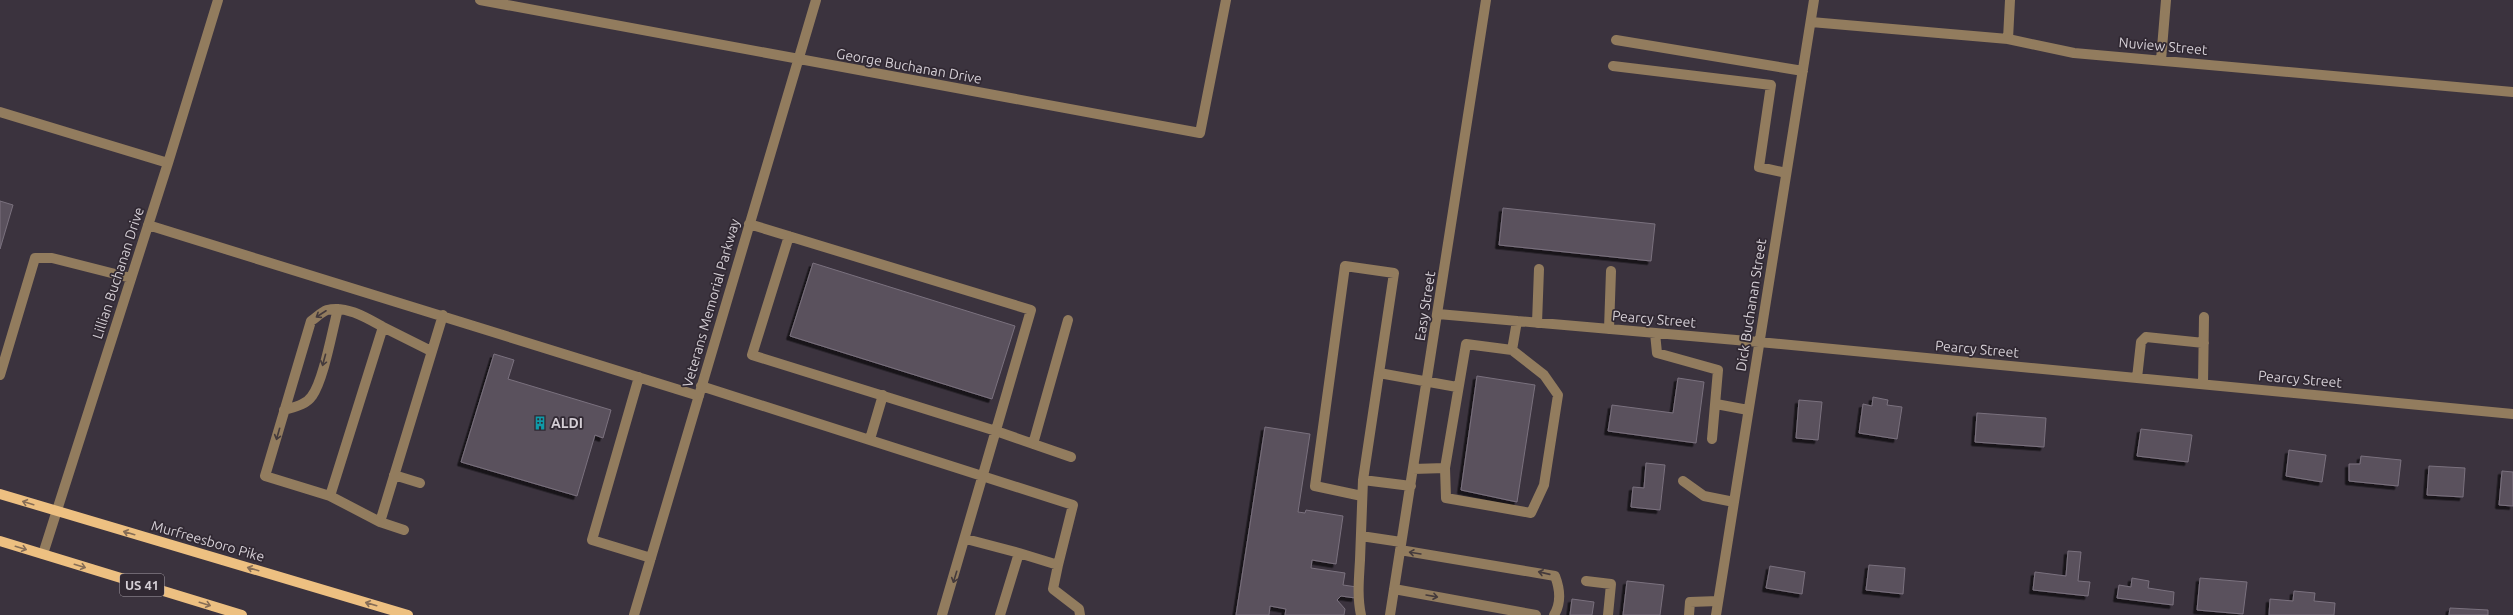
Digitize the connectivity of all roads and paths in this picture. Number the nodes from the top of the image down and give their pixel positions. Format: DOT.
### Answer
graph roads {
  1 [pos="218,0"];
  2 [pos="480,0"];
  3 [pos="816,0"];
  4 [pos="1226,0"];
  5 [pos="1486,0"];
  6 [pos="1814,0"];
  7 [pos="2010,0"];
  8 [pos="2166,0"];
  9 [pos="1811,22"];
  10 [pos="2008,39"];
  11 [pos="1616,40"];
  12 [pos="798,60"];
  13 [pos="2161,60"];
  14 [pos="1613,66"];
  15 [pos="1803,71"];
  16 [pos="2513,92"];
  17 [pos="0,112"];
  18 [pos="168,163"];
  19 [pos="1786,173"];
  20 [pos="749,224"];
  21 [pos="148,225"];
  22 [pos="789,236"];
  23 [pos="1539,269"];
  24 [pos="1611,271"];
  25 [pos="131,278"];
  26 [pos="338,309"];
  27 [pos="1438,314"];
  28 [pos="443,315"];
  29 [pos="2204,317"];
  30 [pos="1068,320"];
  31 [pos="1517,321"];
  32 [pos="1537,323"];
  33 [pos="383,327"];
  34 [pos="1609,329"];
  35 [pos="1655,333"];
  36 [pos="1759,342"];
  37 [pos="2204,342"];
  38 [pos="1512,350"];
  39 [pos="431,351"];
  40 [pos="1379,373"];
  41 [pos="0,374"];
  42 [pos="640,377"];
  43 [pos="2137,378"];
  44 [pos="1428,380"];
  45 [pos="2202,384"];
  46 [pos="1457,387"];
  47 [pos="700,391"];
  48 [pos="883,395"];
  49 [pos="1716,404"];
  50 [pos="284,410"];
  51 [pos="1748,410"];
  52 [pos="2513,414"];
  53 [pos="996,431"];
  54 [pos="1712,439"];
  55 [pos="870,440"];
  56 [pos="1033,444"];
  57 [pos="1071,457"];
  58 [pos="1445,468"];
  59 [pos="1413,469"];
  60 [pos="394,475"];
  61 [pos="983,476"];
  62 [pos="1363,480"];
  63 [pos="1683,481"];
  64 [pos="420,483"];
  65 [pos="1410,486"];
  66 [pos="0,494"];
  67 [pos="330,496"];
  68 [pos="1362,496"];
  69 [pos="1734,502"];
  70 [pos="56,511"];
  71 [pos="380,522"];
  72 [pos="404,530"];
  73 [pos="1361,536"];
  74 [pos="966,539"];
  75 [pos="0,541"];
  76 [pos="1401,546"];
  77 [pos="1019,553"];
  78 [pos="43,554"];
  79 [pos="651,558"];
  80 [pos="1058,565"];
  81 [pos="1586,581"];
  82 [pos="1394,589"];
  83 [pos="1718,601"];
  84 [pos="242,615"];
  85 [pos="408,615"];
  86 [pos="634,615"];
  87 [pos="942,615"];
  88 [pos="1000,615"];
  89 [pos="1080,615"];
  90 [pos="1361,615"];
  91 [pos="1390,615"];
  92 [pos="1536,615"];
  93 [pos="1554,615"];
  94 [pos="1608,615"];
  95 [pos="1689,615"];
  96 [pos="1716,615"];
  1 -- 18 [label="street, Lillian Buchanan Drive"];
  2 -- 12 [label="street, George Buchanan Drive"];
  3 -- 12 [label="street, Veterans Memorial Parkway"];
  4 -- 12 [label="street, George Buchanan Drive"];
  5 -- 27 [label="street, Easy Street"];
  6 -- 9 [label="street, Dick Buchanan Street"];
  7 -- 10 [label="street"];
  8 -- 13 [label="street"];
  9 -- 10 [label="street, Nuview Street"];
  9 -- 15 [label="street, Dick Buchanan Street"];
  10 -- 13 [label="street, Nuview Street"];
  11 -- 15 [label="street"];
  12 -- 20 [label="street, Veterans Memorial Parkway"];
  13 -- 16 [label="street, Nuview Street"];
  14 -- 19 [label="street"];
  15 -- 19 [label="street, Dick Buchanan Street"];
  17 -- 18 [label="street"];
  18 -- 21 [label="street, Lillian Buchanan Drive"];
  19 -- 36 [label="street, Dick Buchanan Street"];
  20 -- 22 [label="street"];
  20 -- 47 [label="street, Veterans Memorial Parkway"];
  21 -- 25 [label="street, Lillian Buchanan Drive"];
  21 -- 28 [label="street"];
  22 -- 48 [label="street"];
  22 -- 53 [label="street"];
  23 -- 32 [label="street"];
  24 -- 34 [label="street"];
  25 -- 41 [label="street"];
  25 -- 70 [label="street, Lillian Buchanan Drive"];
  26 -- 33 [label="street"];
  26 -- 50 [label="street, one-way"];
  26 -- 50 [label="street, one-way"];
  27 -- 31 [label="street, Pearcy Street"];
  27 -- 44 [label="street, Easy Street"];
  28 -- 39 [label="street"];
  28 -- 42 [label="street"];
  29 -- 37 [label="street"];
  30 -- 56 [label="street"];
  31 -- 32 [label="street, Pearcy Street"];
  31 -- 38 [label="street"];
  32 -- 34 [label="street, Pearcy Street"];
  33 -- 39 [label="street"];
  33 -- 67 [label="street"];
  34 -- 35 [label="street, Pearcy Street"];
  35 -- 36 [label="street, Pearcy Street"];
  35 -- 49 [label="street"];
  36 -- 43 [label="street, Pearcy Street"];
  36 -- 51 [label="street, Dick Buchanan Street"];
  37 -- 43 [label="street"];
  37 -- 45 [label="street"];
  38 -- 46 [label="street"];
  38 -- 58 [label="street"];
  39 -- 60 [label="street"];
  40 -- 44 [label="street"];
  40 -- 62 [label="street"];
  40 -- 68 [label="street"];
  42 -- 47 [label="street"];
  42 -- 79 [label="street"];
  43 -- 45 [label="street, Pearcy Street"];
  44 -- 46 [label="street"];
  44 -- 59 [label="street, Easy Street"];
  45 -- 52 [label="street, Pearcy Street"];
  46 -- 58 [label="street"];
  47 -- 55 [label="street"];
  47 -- 79 [label="street, Veterans Memorial Parkway"];
  48 -- 53 [label="street"];
  48 -- 55 [label="street"];
  49 -- 51 [label="street"];
  49 -- 54 [label="street"];
  50 -- 67 [label="street, one-way"];
  51 -- 69 [label="street, Dick Buchanan Street"];
  53 -- 56 [label="street"];
  53 -- 61 [label="street"];
  55 -- 61 [label="street"];
  56 -- 57 [label="street"];
  58 -- 59 [label="street"];
  59 -- 65 [label="street, Easy Street"];
  60 -- 64 [label="street"];
  60 -- 71 [label="street"];
  61 -- 74 [label="street"];
  61 -- 80 [label="street"];
  62 -- 65 [label="street"];
  62 -- 68 [label="street"];
  63 -- 69 [label="street"];
  65 -- 76 [label="street, Easy Street"];
  70 -- 66 [label="main road, Murfreesboro Pike, one-way"];
  67 -- 71 [label="street"];
  68 -- 73 [label="street"];
  69 -- 83 [label="street, Dick Buchanan Street"];
  70 -- 78 [label="street, Lillian Buchanan Drive"];
  85 -- 70 [label="main road, Murfreesboro Pike, one-way"];
  71 -- 72 [label="street"];
  73 -- 76 [label="street"];
  73 -- 90 [label="street"];
  74 -- 77 [label="street"];
  74 -- 87 [label="street, one-way"];
  75 -- 78 [label="main road, US 41, one-way"];
  76 -- 82 [label="street, Easy Street"];
  93 -- 76 [label="street, one-way"];
  77 -- 80 [label="street"];
  77 -- 88 [label="street"];
  78 -- 84 [label="main road, US 41, one-way"];
  79 -- 86 [label="street, Veterans Memorial Parkway"];
  80 -- 89 [label="street"];
  81 -- 94 [label="street"];
  82 -- 91 [label="street, Easy Street"];
  82 -- 92 [label="street, one-way"];
  83 -- 95 [label="street"];
  83 -- 96 [label="street, Dick Buchanan Street"];
}
